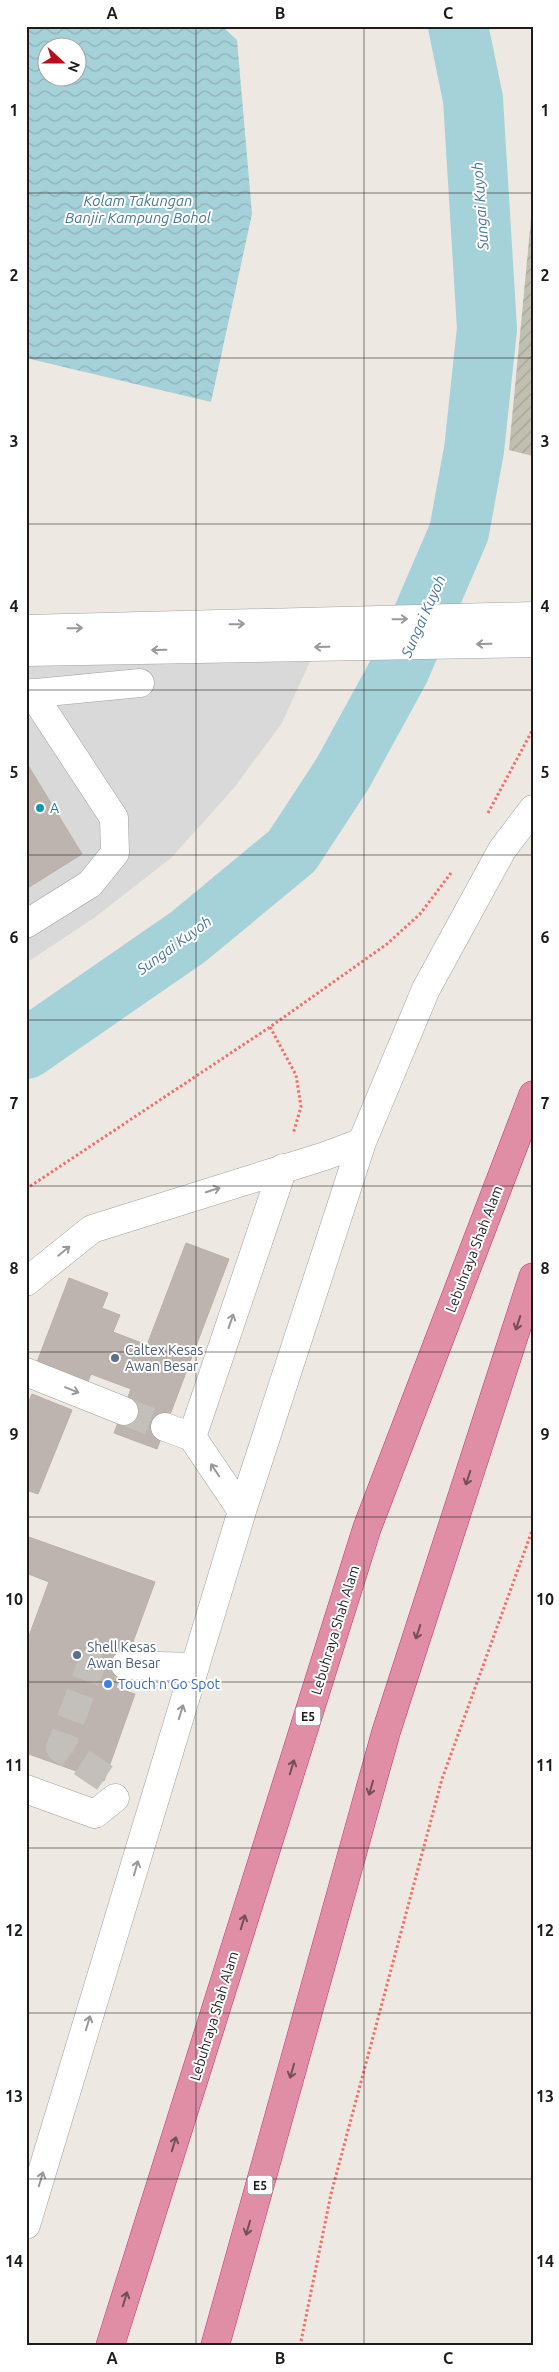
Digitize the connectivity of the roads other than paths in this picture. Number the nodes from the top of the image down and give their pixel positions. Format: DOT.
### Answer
graph roads {
  1 [pos="533,616"];
  2 [pos="26,629"];
  3 [pos="533,643"];
  4 [pos="26,652"];
  5 [pos="140,683"];
  6 [pos="29,694"];
  7 [pos="533,809"];
  8 [pos="26,924"];
  9 [pos="533,1095"];
  10 [pos="362,1142"];
  11 [pos="283,1168"];
  12 [pos="533,1277"];
  13 [pos="26,1282"];
  14 [pos="26,1372"];
  15 [pos="124,1411"];
  16 [pos="165,1427"];
  17 [pos="192,1437"];
  18 [pos="242,1511"];
  19 [pos="125,1665"];
  20 [pos="195,1667"];
  21 [pos="26,1789"];
  22 [pos="153,1806"];
  23 [pos="26,2225"];
  24 [pos="110,2346"];
  25 [pos="215,2346"];
  2 -- 1 [label="street, one-way"];
  3 -- 4 [label="street, one-way"];
  5 -- 6 [label="street"];
  6 -- 8 [label="street"];
  7 -- 10 [label="street"];
  24 -- 9 [label="highway, Lebuhraya Shah Alam / E5, one-way"];
  10 -- 11 [label="street"];
  10 -- 18 [label="street"];
  13 -- 11 [label="street, one-way"];
  17 -- 11 [label="street, one-way"];
  12 -- 25 [label="highway, E5, one-way"];
  14 -- 15 [label="street, one-way"];
  16 -- 17 [label="street"];
  18 -- 17 [label="street, one-way"];
  18 -- 20 [label="street"];
  19 -- 20 [label="street"];
  22 -- 20 [label="street, one-way"];
  21 -- 22 [label="street"];
  23 -- 22 [label="street, one-way"];
}
